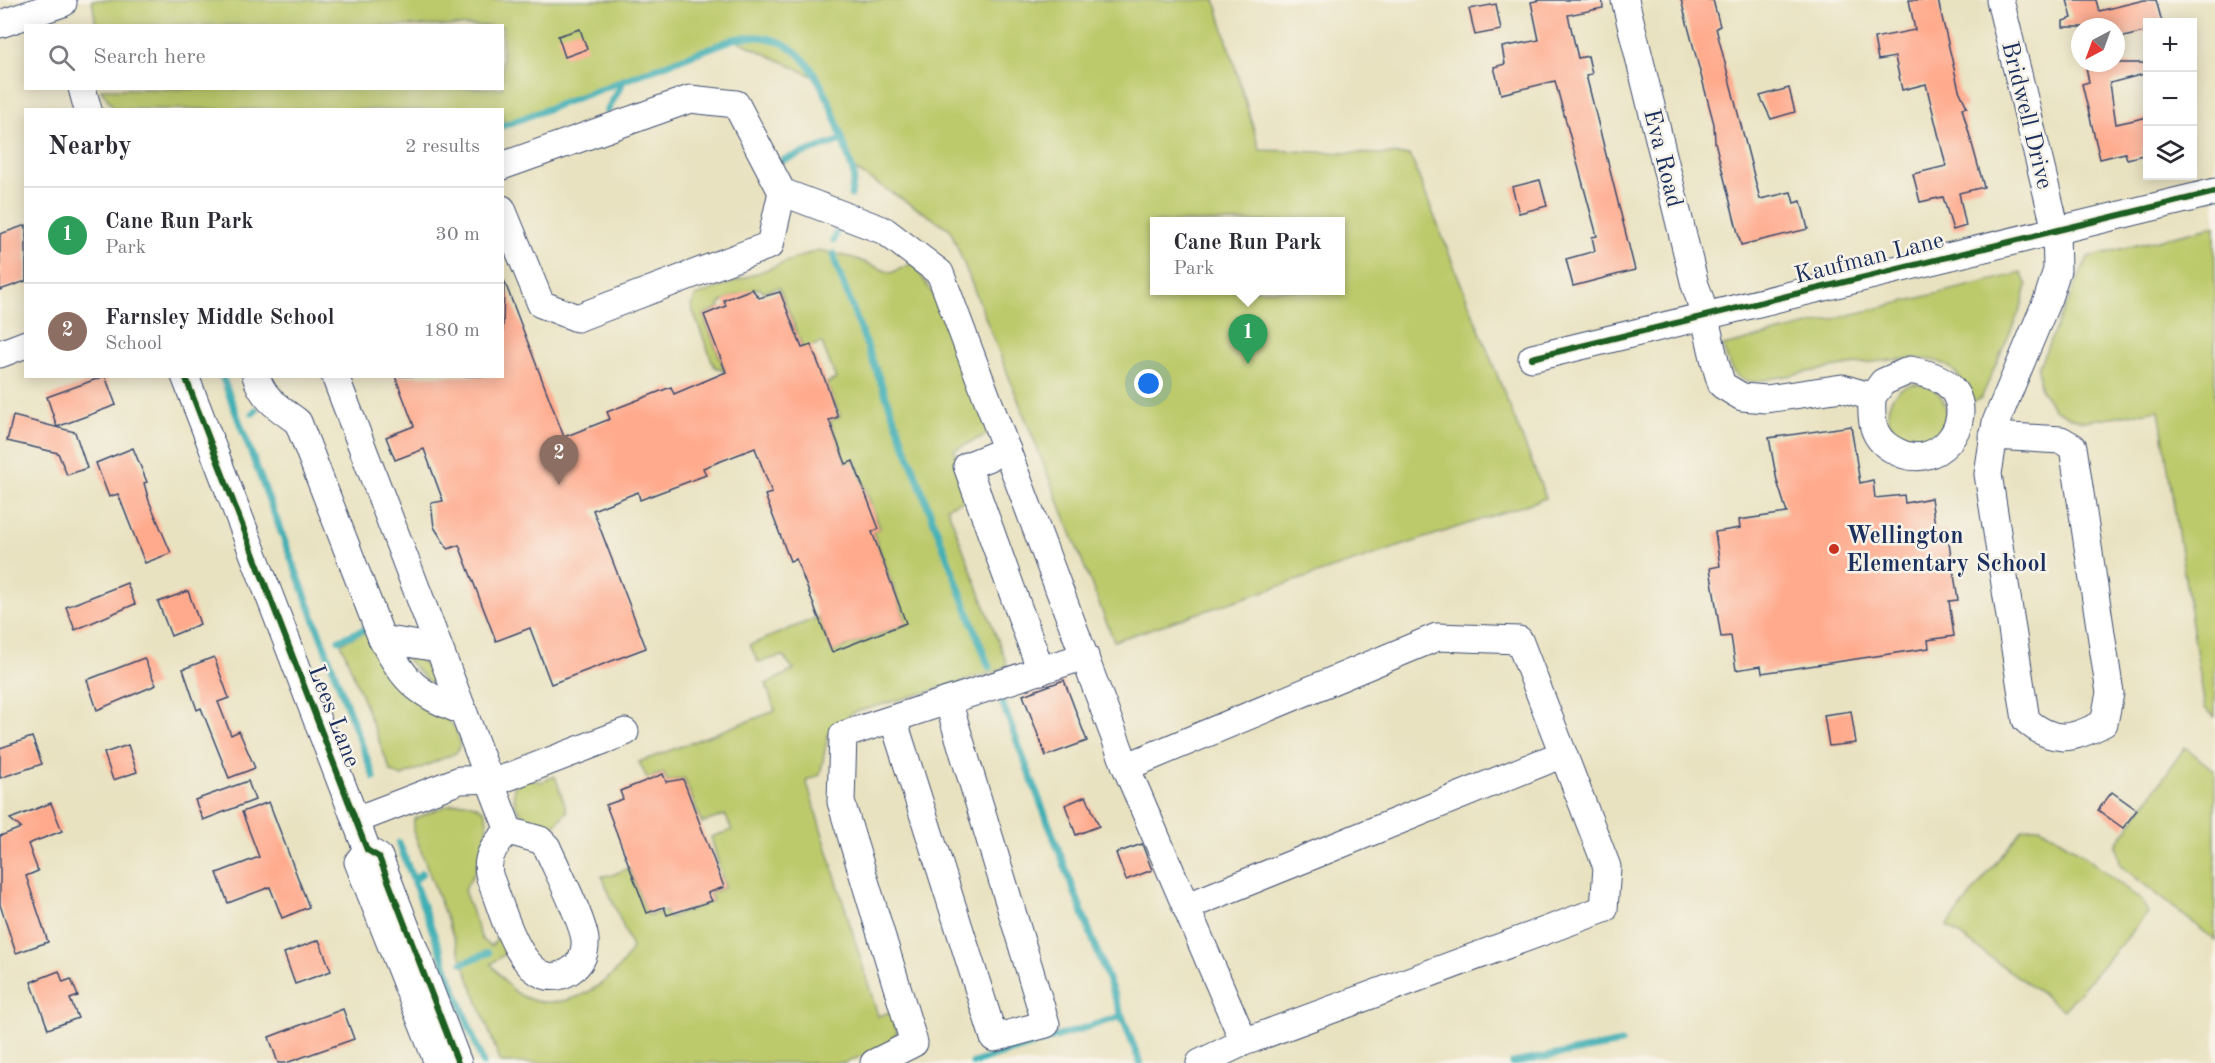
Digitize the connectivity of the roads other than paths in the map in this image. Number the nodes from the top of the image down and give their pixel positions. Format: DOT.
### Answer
graph roads {
  1 [pos="1625,0"];
  2 [pos="2000,0"];
  3 [pos="64,9"];
  4 [pos="0,24"];
  5 [pos="83,90"];
  6 [pos="87,108"];
  7 [pos="504,165"];
  8 [pos="782,192"];
  9 [pos="2215,192"];
  10 [pos="504,210"];
  11 [pos="2056,230"];
  12 [pos="1707,315"];
  13 [pos="24,345"];
  14 [pos="0,354"];
  15 [pos="1532,358"];
  16 [pos="186,378"];
  17 [pos="256,378"];
  18 [pos="336,378"];
  19 [pos="1872,396"];
  20 [pos="1993,436"];
  21 [pos="1007,450"];
  22 [pos="382,639"];
  23 [pos="438,648"];
  24 [pos="1085,656"];
  25 [pos="1041,671"];
  26 [pos="948,701"];
  27 [pos="462,711"];
  28 [pos="893,719"];
  29 [pos="625,732"];
  30 [pos="1563,754"];
  31 [pos="1126,767"];
  32 [pos="488,779"];
  33 [pos="356,820"];
  34 [pos="509,831"];
  35 [pos="367,850"];
  36 [pos="1186,907"];
  37 [pos="1244,1042"];
  38 [pos="438,1063"];
  39 [pos="458,1063"];
  40 [pos="874,1063"];
  41 [pos="1200,1063"];
  1 -- 12 [label="street, Eva Road"];
  2 -- 11 [label="street, Bridwell Drive"];
  3 -- 4 [label="street"];
  5 -- 6 [label="street"];
  7 -- 8 [label="street"];
  8 -- 10 [label="street"];
  8 -- 21 [label="street"];
  9 -- 11 [label="street, Kaufman Lane"];
  11 -- 12 [label="street, Kaufman Lane"];
  11 -- 20 [label="street, Bridwell Drive"];
  12 -- 15 [label="street, Kaufman Lane"];
  12 -- 19 [label="street, Eva Road"];
  13 -- 14 [label="street"];
  16 -- 33 [label="street, Lees Lane"];
  17 -- 22 [label="street"];
  18 -- 23 [label="street"];
  20 -- 20 [label="street, Bridwell Drive"];
  21 -- 24 [label="street"];
  21 -- 25 [label="street"];
  22 -- 23 [label="street"];
  22 -- 27 [label="street"];
  23 -- 27 [label="street"];
  24 -- 25 [label="street"];
  24 -- 31 [label="street"];
  25 -- 26 [label="street"];
  26 -- 28 [label="street"];
  26 -- 28 [label="street"];
  27 -- 32 [label="street"];
  28 -- 40 [label="street"];
  29 -- 32 [label="street"];
  30 -- 31 [label="street"];
  30 -- 36 [label="street"];
  30 -- 37 [label="street"];
  31 -- 36 [label="street"];
  32 -- 33 [label="street"];
  32 -- 34 [label="street"];
  33 -- 35 [label="street, Lees Lane"];
  34 -- 34 [label="street"];
  35 -- 38 [label="street, Lees Lane"];
  35 -- 39 [label="street, Lees Lane"];
  36 -- 37 [label="street"];
  37 -- 41 [label="street"];
}
